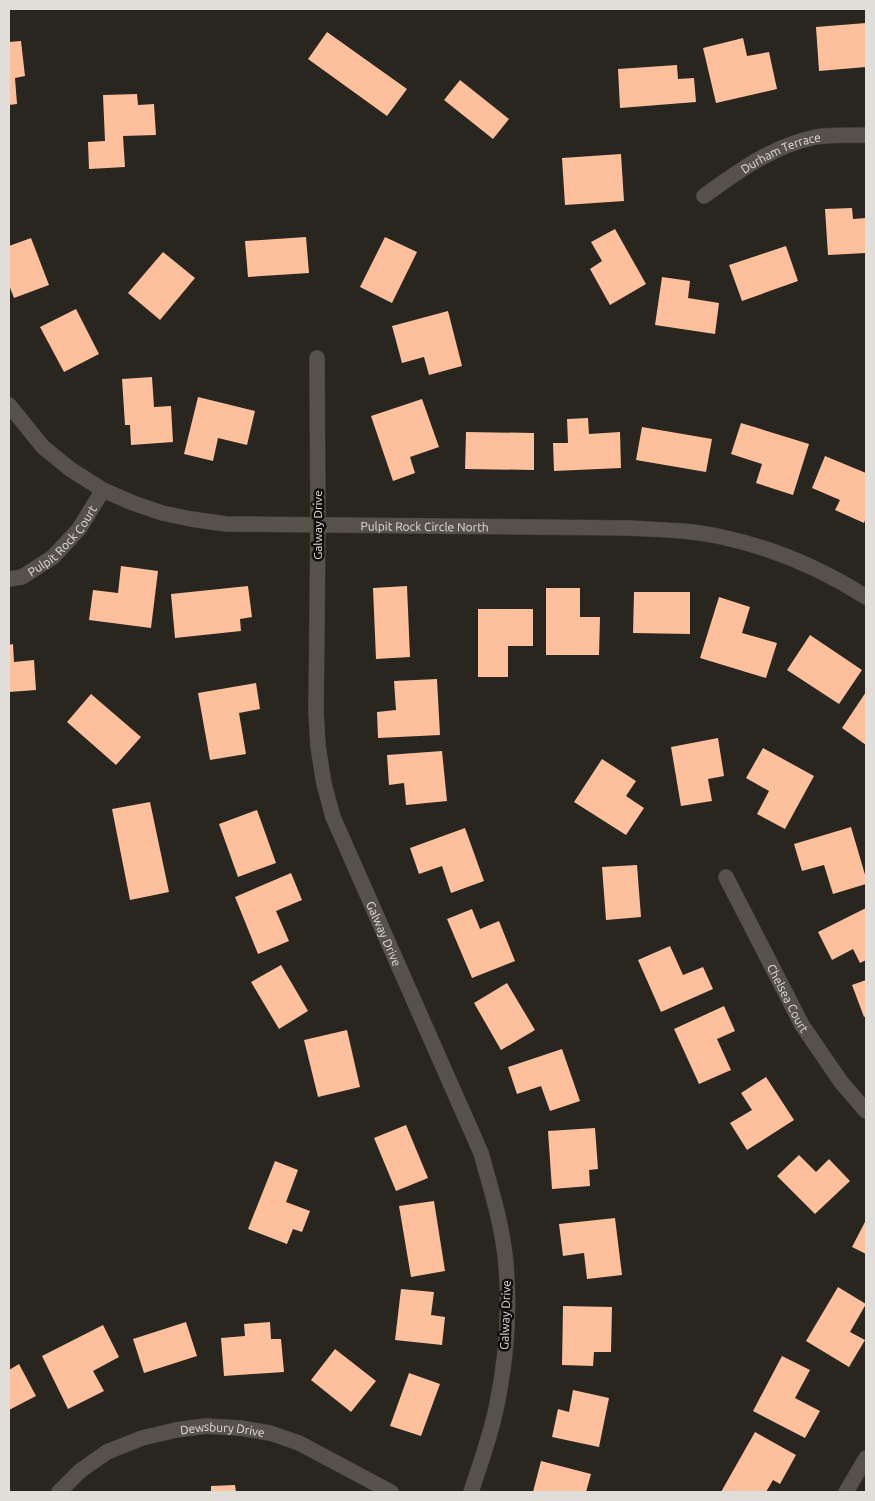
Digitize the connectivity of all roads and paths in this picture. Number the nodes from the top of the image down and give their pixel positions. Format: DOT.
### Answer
graph roads {
  1 [pos="866,136"];
  2 [pos="704,196"];
  3 [pos="317,358"];
  4 [pos="9,405"];
  5 [pos="103,490"];
  6 [pos="318,526"];
  7 [pos="9,579"];
  8 [pos="866,598"];
  9 [pos="726,877"];
  10 [pos="866,1111"];
  11 [pos="866,1458"];
  12 [pos="59,1492"];
  13 [pos="391,1492"];
  14 [pos="471,1492"];
  15 [pos="846,1492"];
  1 -- 2 [label="street, Durham Terrace"];
  3 -- 6 [label="street, Galway Drive"];
  4 -- 5 [label="street, Pulpit Rock Circle North"];
  5 -- 6 [label="street, Pulpit Rock Circle North"];
  5 -- 7 [label="street, Pulpit Rock Court"];
  6 -- 8 [label="street, Pulpit Rock Circle North"];
  6 -- 14 [label="street, Galway Drive"];
  9 -- 10 [label="street, Chelsea Court"];
  11 -- 15 [label="street"];
  12 -- 13 [label="street, Dewsbury Drive"];
}
